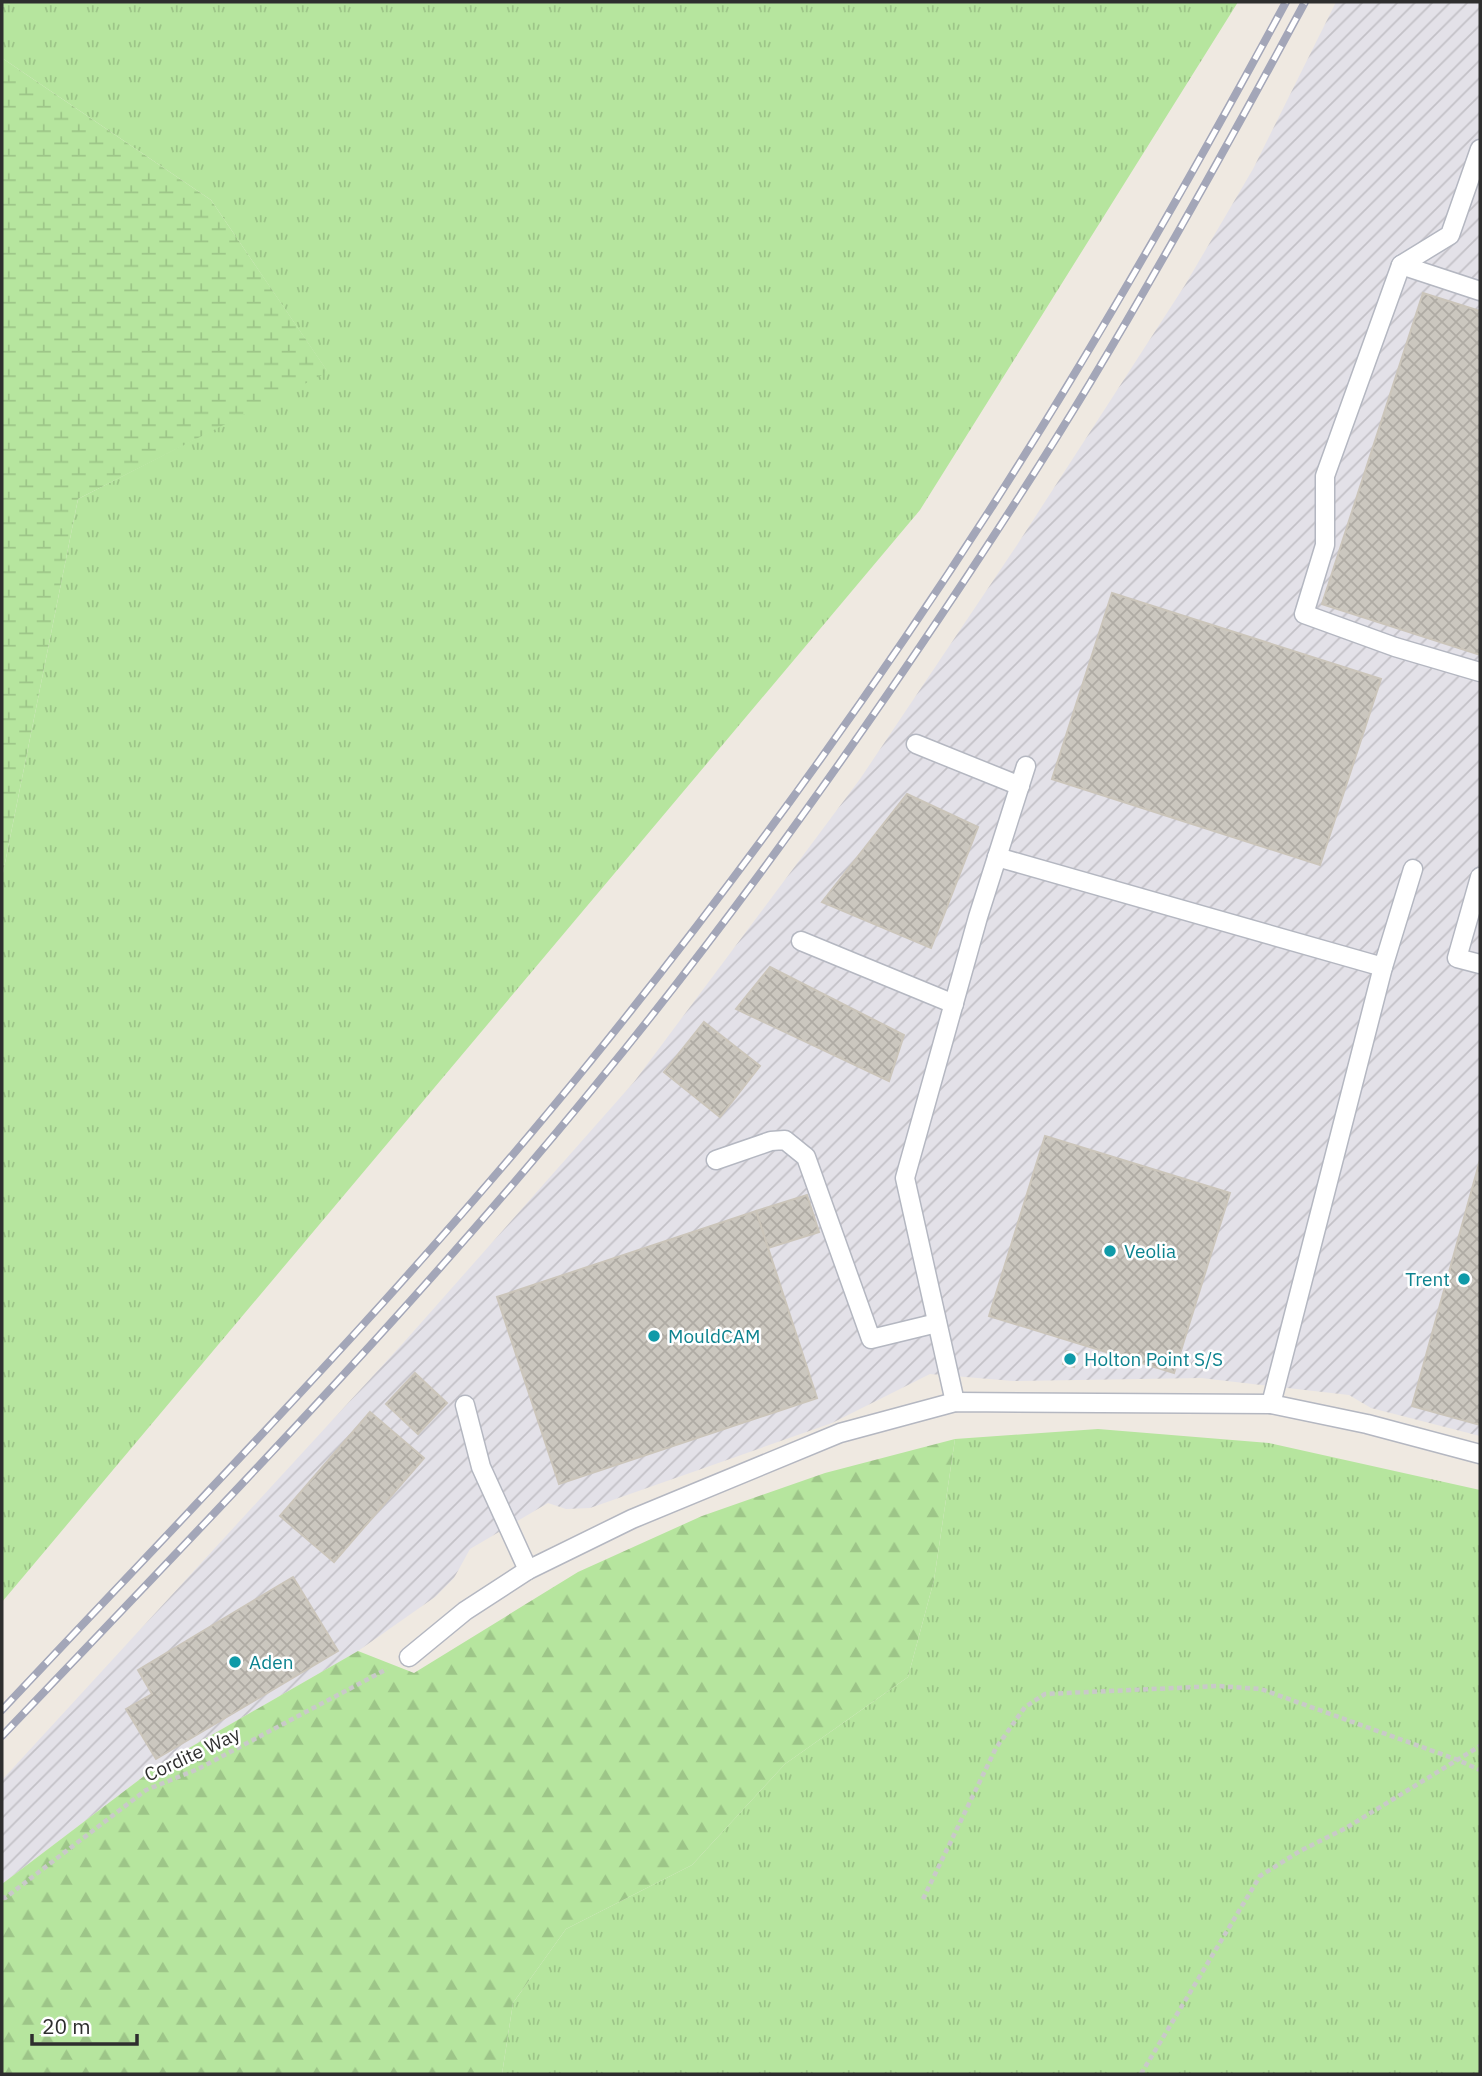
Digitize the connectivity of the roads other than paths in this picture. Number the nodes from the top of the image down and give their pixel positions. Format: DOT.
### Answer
graph roads {
  1 [pos="1480,149"];
  2 [pos="1401,265"];
  3 [pos="1480,291"];
  4 [pos="1480,672"];
  5 [pos="916,744"];
  6 [pos="1026,766"];
  7 [pos="1020,786"];
  8 [pos="997,857"];
  9 [pos="1413,869"];
  10 [pos="1480,877"];
  11 [pos="801,941"];
  12 [pos="1480,964"];
  13 [pos="1383,967"];
  14 [pos="954,1004"];
  15 [pos="716,1160"];
  16 [pos="937,1324"];
  17 [pos="955,1402"];
  18 [pos="1271,1404"];
  19 [pos="465,1405"];
  20 [pos="1480,1454"];
  21 [pos="528,1570"];
  22 [pos="409,1657"];
  1 -- 2 [label="lane"];
  2 -- 3 [label="lane"];
  2 -- 4 [label="lane"];
  5 -- 7 [label="lane"];
  6 -- 7 [label="lane"];
  7 -- 8 [label="lane"];
  8 -- 13 [label="lane"];
  8 -- 14 [label="lane"];
  9 -- 13 [label="lane"];
  10 -- 12 [label="lane"];
  11 -- 14 [label="lane"];
  13 -- 18 [label="lane"];
  14 -- 16 [label="lane"];
  15 -- 16 [label="lane"];
  16 -- 17 [label="lane"];
  17 -- 18 [label="lane"];
  17 -- 21 [label="lane"];
  18 -- 20 [label="lane"];
  19 -- 21 [label="lane"];
  21 -- 22 [label="lane"];
}
